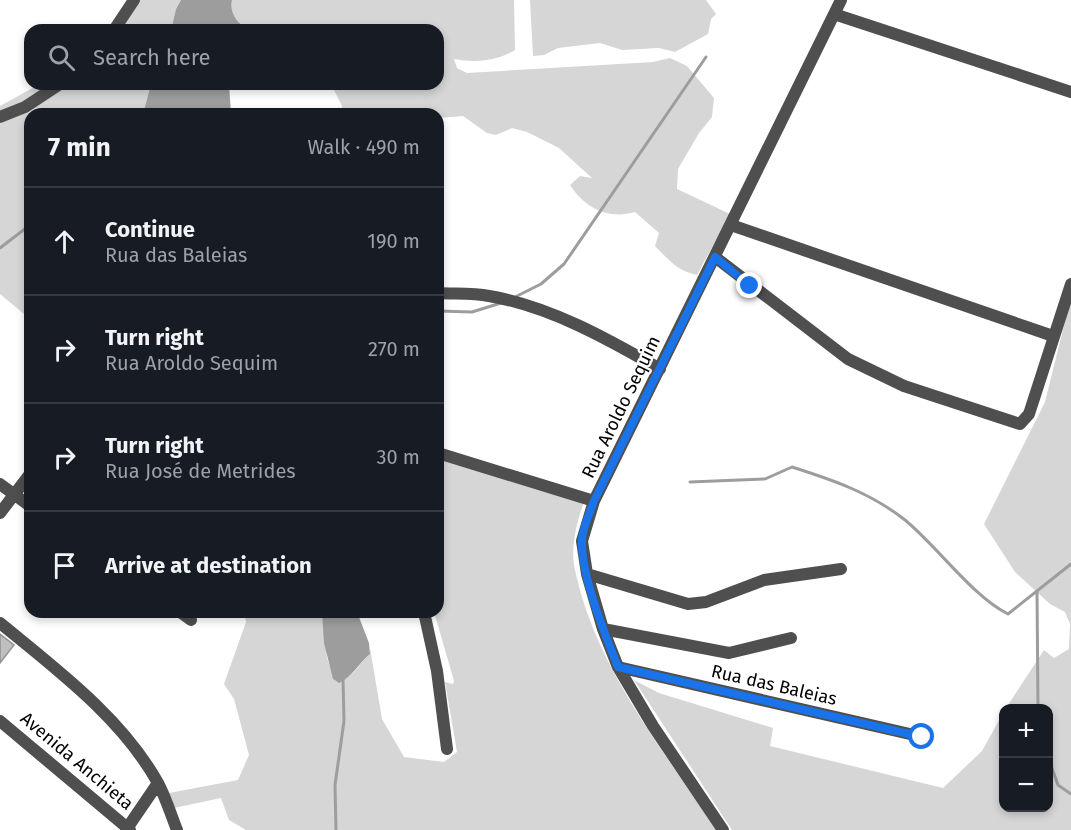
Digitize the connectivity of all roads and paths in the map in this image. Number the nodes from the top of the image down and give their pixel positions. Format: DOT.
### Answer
graph roads {
  1 [pos="134,0"];
  2 [pos="841,0"];
  3 [pos="834,14"];
  4 [pos="118,24"];
  5 [pos="51,90"];
  6 [pos="1071,92"];
  7 [pos="0,117"];
  8 [pos="731,225"];
  9 [pos="715,257"];
  10 [pos="1071,285"];
  11 [pos="444,293"];
  12 [pos="1053,336"];
  13 [pos="660,369"];
  14 [pos="444,455"];
  15 [pos="24,482"];
  16 [pos="0,484"];
  17 [pos="15,495"];
  18 [pos="594,501"];
  19 [pos="24,502"];
  20 [pos="0,513"];
  21 [pos="841,569"];
  22 [pos="587,574"];
  23 [pos="188,618"];
  24 [pos="425,618"];
  25 [pos="191,620"];
  26 [pos="0,623"];
  27 [pos="603,629"];
  28 [pos="791,638"];
  29 [pos="618,667"];
  30 [pos="0,721"];
  31 [pos="922,737"];
  32 [pos="447,749"];
  33 [pos="158,783"];
  34 [pos="128,829"];
  35 [pos="177,830"];
  36 [pos="723,830"];
  1 -- 4 [label="street"];
  2 -- 3 [label="street, Rua Aroldo Sequim"];
  3 -- 6 [label="street"];
  3 -- 8 [label="street, Rua Aroldo Sequim"];
  5 -- 7 [label="street"];
  8 -- 9 [label="street, Rua Aroldo Sequim"];
  8 -- 12 [label="street"];
  9 -- 12 [label="street"];
  9 -- 13 [label="street, Rua Aroldo Sequim"];
  10 -- 12 [label="street"];
  11 -- 13 [label="street"];
  13 -- 18 [label="street, Rua Aroldo Sequim"];
  14 -- 18 [label="street"];
  15 -- 17 [label="street"];
  16 -- 17 [label="street"];
  17 -- 19 [label="street"];
  17 -- 20 [label="street"];
  18 -- 22 [label="street, Rua Aroldo Sequim"];
  21 -- 22 [label="street"];
  22 -- 27 [label="street, Rua Aroldo Sequim"];
  23 -- 25 [label="street"];
  24 -- 32 [label="street"];
  26 -- 33 [label="street"];
  27 -- 28 [label="street"];
  27 -- 29 [label="street, Rua Aroldo Sequim"];
  29 -- 31 [label="street, Rua das Baleias"];
  29 -- 36 [label="street, Rua Aroldo Sequim"];
  30 -- 34 [label="street, Avenida Anchieta"];
  33 -- 34 [label="street"];
  33 -- 35 [label="street"];
}
